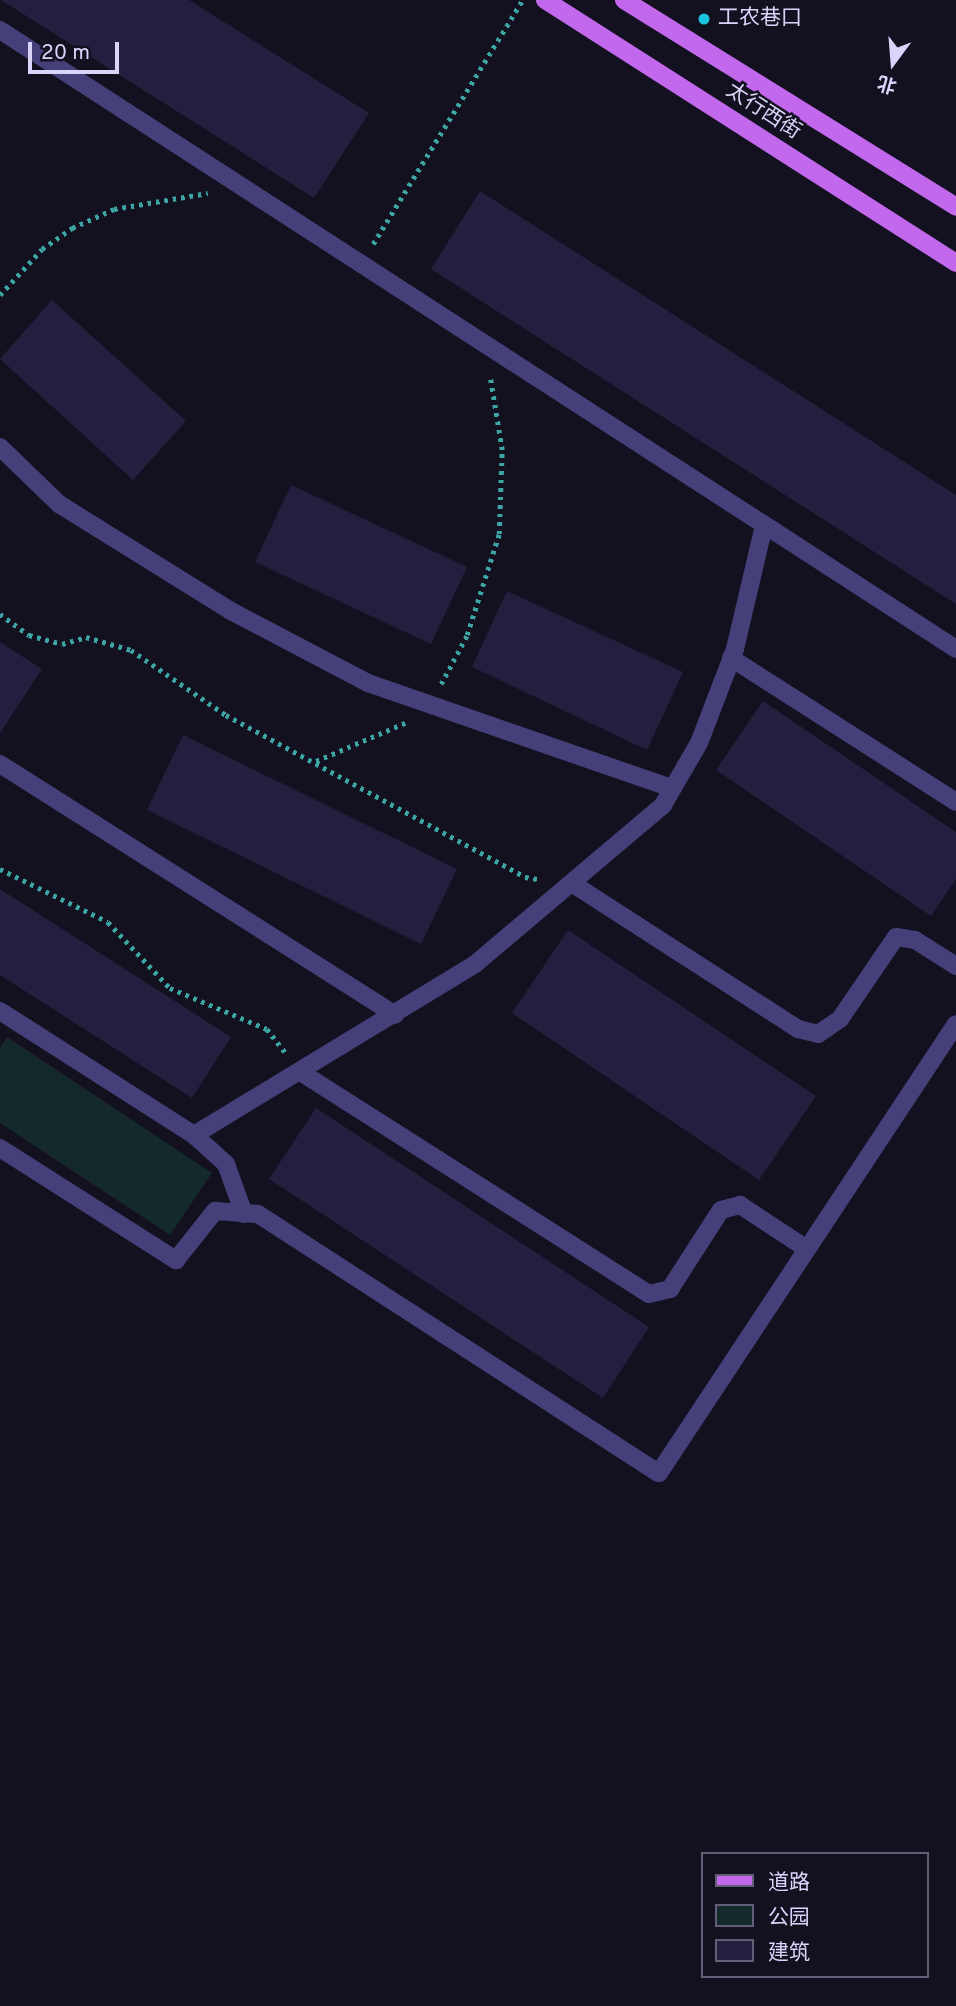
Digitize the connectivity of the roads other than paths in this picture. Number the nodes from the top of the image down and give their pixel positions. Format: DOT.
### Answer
graph roads {
  1 [pos="624,0"];
  2 [pos="550,1"];
  3 [pos="0,30"];
  4 [pos="956,207"];
  5 [pos="956,263"];
  6 [pos="0,447"];
  7 [pos="764,525"];
  8 [pos="956,649"];
  9 [pos="731,658"];
  10 [pos="0,764"];
  11 [pos="672,788"];
  12 [pos="956,802"];
  13 [pos="573,884"];
  14 [pos="956,966"];
  15 [pos="0,1011"];
  16 [pos="395,1014"];
  17 [pos="956,1024"];
  18 [pos="302,1073"];
  19 [pos="194,1135"];
  20 [pos="0,1147"];
  21 [pos="244,1214"];
  22 [pos="807,1249"];
  1 -- 4 [label="main road, 太行西街"];
  2 -- 5 [label="main road, 太行西街"];
  3 -- 7 [label="street"];
  6 -- 11 [label="street"];
  7 -- 8 [label="street"];
  7 -- 9 [label="street"];
  9 -- 11 [label="street"];
  9 -- 12 [label="street"];
  10 -- 16 [label="street"];
  11 -- 13 [label="street"];
  13 -- 14 [label="street"];
  13 -- 16 [label="street"];
  15 -- 19 [label="street"];
  16 -- 18 [label="street"];
  17 -- 22 [label="street"];
  18 -- 19 [label="street"];
  18 -- 22 [label="street"];
  19 -- 21 [label="street"];
  20 -- 21 [label="street"];
  21 -- 22 [label="street"];
}
